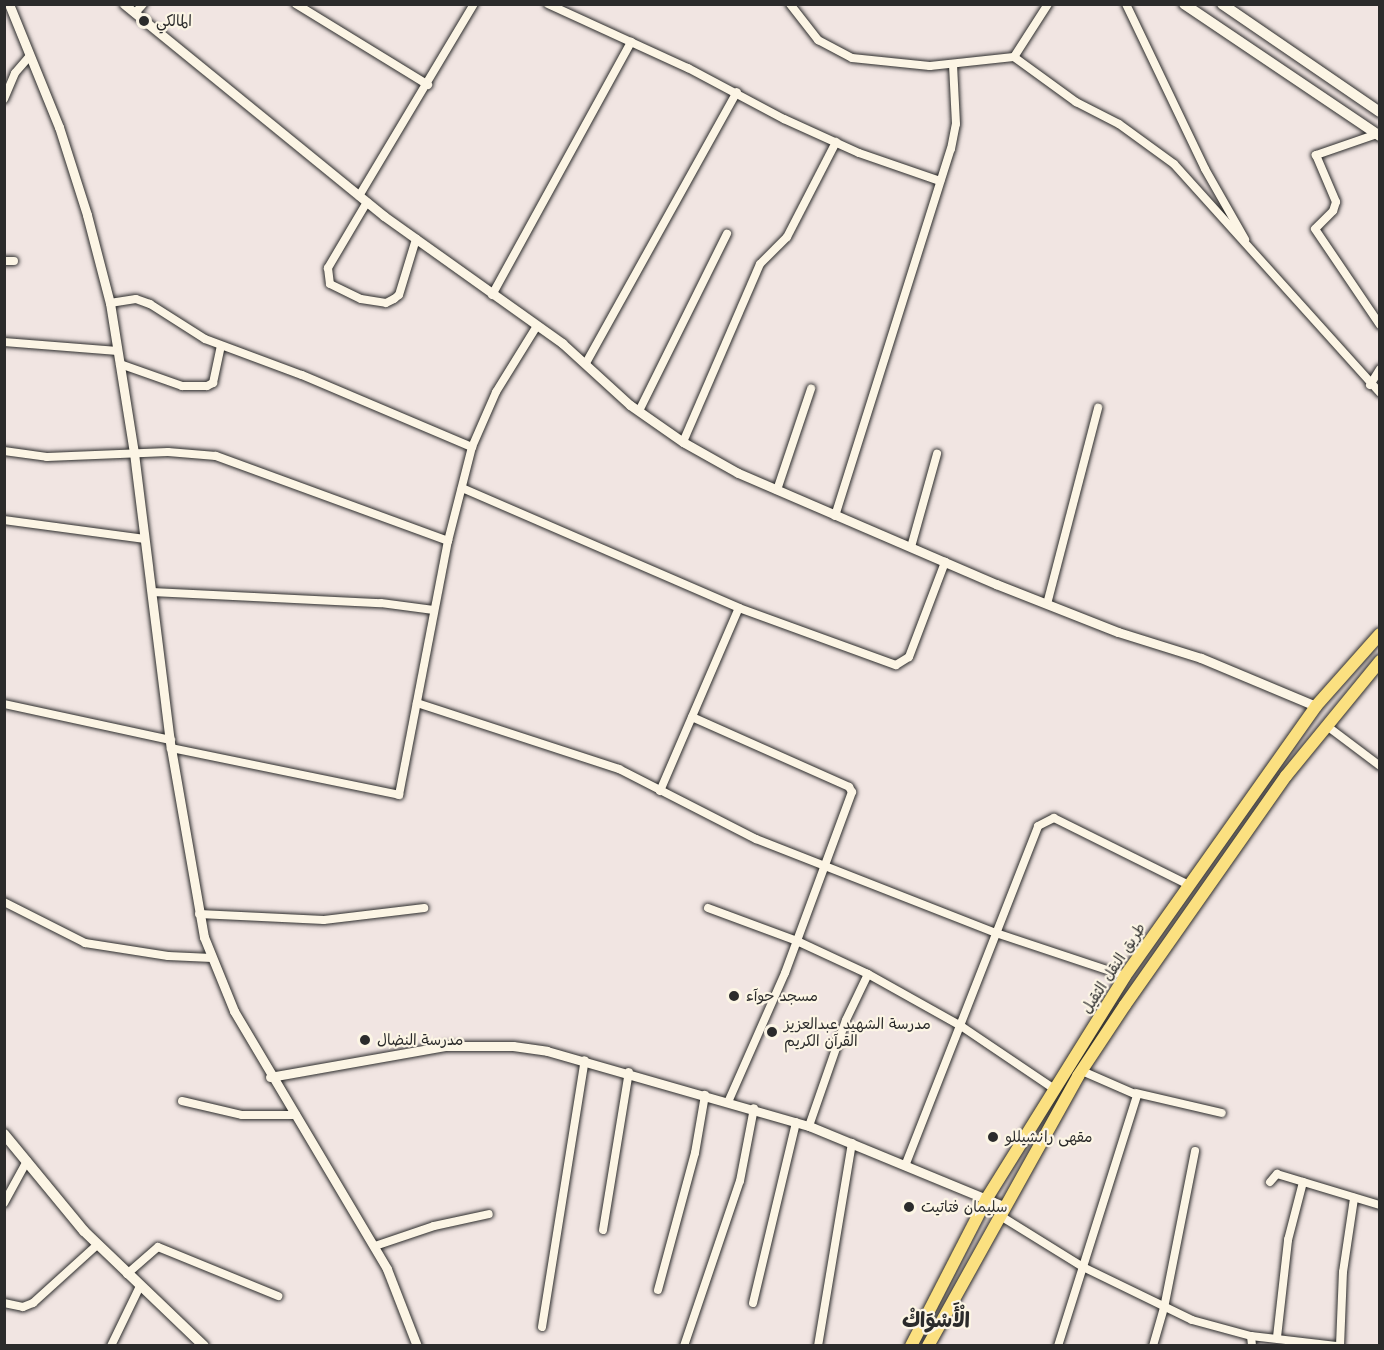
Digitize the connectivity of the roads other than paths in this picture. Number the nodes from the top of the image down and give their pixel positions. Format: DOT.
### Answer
graph roads {
  1 [pos="9,4"];
  2 [pos="124,4"];
  3 [pos="143,4"];
  4 [pos="296,4"];
  5 [pos="474,4"];
  6 [pos="548,4"];
  7 [pos="790,4"];
  8 [pos="1048,4"];
  9 [pos="1126,4"];
  10 [pos="1184,4"];
  11 [pos="1222,4"];
  12 [pos="135,13"];
  13 [pos="631,42"];
  14 [pos="29,57"];
  15 [pos="1014,57"];
  16 [pos="953,64"];
  17 [pos="428,85"];
  18 [pos="737,92"];
  19 [pos="4,99"];
  20 [pos="1380,112"];
  21 [pos="1378,135"];
  22 [pos="836,142"];
  23 [pos="940,181"];
  24 [pos="359,196"];
  25 [pos="367,202"];
  26 [pos="727,234"];
  27 [pos="416,239"];
  28 [pos="1245,240"];
  29 [pos="4,261"];
  30 [pos="14,261"];
  31 [pos="492,295"];
  32 [pos="110,303"];
  33 [pos="1380,325"];
  34 [pos="537,326"];
  35 [pos="4,342"];
  36 [pos="221,346"];
  37 [pos="118,351"];
  38 [pos="586,363"];
  39 [pos="120,364"];
  40 [pos="1380,369"];
  41 [pos="1370,384"];
  42 [pos="811,389"];
  43 [pos="1380,393"];
  44 [pos="1098,408"];
  45 [pos="639,411"];
  46 [pos="683,442"];
  47 [pos="472,447"];
  48 [pos="4,451"];
  49 [pos="134,453"];
  50 [pos="938,454"];
  51 [pos="462,488"];
  52 [pos="777,490"];
  53 [pos="835,516"];
  54 [pos="4,520"];
  55 [pos="145,538"];
  56 [pos="448,541"];
  57 [pos="910,547"];
  58 [pos="945,562"];
  59 [pos="152,592"];
  60 [pos="1047,604"];
  61 [pos="739,608"];
  62 [pos="434,610"];
  63 [pos="1380,634"];
  64 [pos="1380,661"];
  65 [pos="417,703"];
  66 [pos="4,704"];
  67 [pos="1316,706"];
  68 [pos="692,717"];
  69 [pos="1327,726"];
  70 [pos="171,744"];
  71 [pos="1380,766"];
  72 [pos="660,791"];
  73 [pos="825,864"];
  74 [pos="1187,884"];
  75 [pos="4,902"];
  76 [pos="424,908"];
  77 [pos="708,908"];
  78 [pos="199,914"];
  79 [pos="996,933"];
  80 [pos="797,941"];
  81 [pos="212,958"];
  82 [pos="868,974"];
  83 [pos="1125,976"];
  84 [pos="961,1026"];
  85 [pos="585,1060"];
  86 [pos="1082,1071"];
  87 [pos="629,1072"];
  88 [pos="270,1077"];
  89 [pos="1053,1088"];
  90 [pos="1137,1093"];
  91 [pos="705,1095"];
  92 [pos="182,1101"];
  93 [pos="728,1102"];
  94 [pos="754,1108"];
  95 [pos="1222,1113"];
  96 [pos="296,1115"];
  97 [pos="796,1122"];
  98 [pos="809,1126"];
  99 [pos="4,1134"];
  100 [pos="852,1143"];
  101 [pos="1195,1151"];
  102 [pos="27,1161"];
  103 [pos="905,1166"];
  104 [pos="1270,1182"];
  105 [pos="1303,1182"];
  106 [pos="987,1198"];
  107 [pos="1354,1198"];
  108 [pos="4,1203"];
  109 [pos="1380,1205"];
  110 [pos="1001,1211"];
  111 [pos="489,1214"];
  112 [pos="603,1230"];
  113 [pos="97,1245"];
  114 [pos="375,1246"];
  115 [pos="1083,1267"];
  116 [pos="127,1274"];
  117 [pos="140,1286"];
  118 [pos="658,1290"];
  119 [pos="278,1296"];
  120 [pos="4,1303"];
  121 [pos="753,1303"];
  122 [pos="1164,1308"];
  123 [pos="542,1327"];
  124 [pos="1251,1336"];
  125 [pos="1276,1337"];
  126 [pos="192,1341"];
  127 [pos="111,1346"];
  128 [pos="204,1346"];
  129 [pos="417,1346"];
  130 [pos="684,1346"];
  131 [pos="818,1346"];
  132 [pos="911,1346"];
  133 [pos="928,1346"];
  134 [pos="1058,1346"];
  135 [pos="1153,1346"];
  136 [pos="1252,1346"];
  137 [pos="1339,1346"];
  1 -- 14 [label="street"];
  2 -- 12 [label="street"];
  3 -- 12 [label="street"];
  4 -- 17 [label="street"];
  5 -- 17 [label="street"];
  6 -- 13 [label="street"];
  7 -- 16 [label="street"];
  8 -- 15 [label="street"];
  9 -- 28 [label="street"];
  10 -- 21 [label="main road"];
  11 -- 20 [label="main road"];
  12 -- 24 [label="street"];
  13 -- 18 [label="street"];
  13 -- 31 [label="street"];
  14 -- 19 [label="street"];
  14 -- 32 [label="street"];
  15 -- 16 [label="street"];
  15 -- 28 [label="street"];
  16 -- 23 [label="street"];
  17 -- 24 [label="street"];
  18 -- 22 [label="street"];
  18 -- 38 [label="street"];
  21 -- 33 [label="street"];
  22 -- 23 [label="street"];
  22 -- 46 [label="street"];
  23 -- 53 [label="street"];
  24 -- 25 [label="street"];
  25 -- 27 [label="street"];
  25 -- 27 [label="street"];
  26 -- 45 [label="street"];
  27 -- 31 [label="street"];
  28 -- 41 [label="street"];
  29 -- 30 [label="street"];
  31 -- 34 [label="street"];
  32 -- 36 [label="street"];
  32 -- 37 [label="street"];
  34 -- 38 [label="street"];
  34 -- 47 [label="street"];
  35 -- 37 [label="street"];
  36 -- 39 [label="street"];
  36 -- 47 [label="street"];
  37 -- 39 [label="street"];
  38 -- 45 [label="street"];
  39 -- 49 [label="street"];
  40 -- 41 [label="street"];
  41 -- 43 [label="street"];
  42 -- 52 [label="street"];
  44 -- 60 [label="street"];
  45 -- 46 [label="street"];
  46 -- 52 [label="street"];
  47 -- 51 [label="street"];
  48 -- 49 [label="street"];
  49 -- 55 [label="street"];
  49 -- 56 [label="street"];
  50 -- 57 [label="street"];
  51 -- 56 [label="street"];
  51 -- 61 [label="street"];
  52 -- 53 [label="street"];
  53 -- 57 [label="street"];
  54 -- 55 [label="street"];
  55 -- 59 [label="street"];
  56 -- 62 [label="street"];
  57 -- 58 [label="street"];
  58 -- 60 [label="street"];
  58 -- 61 [label="street"];
  59 -- 62 [label="street"];
  59 -- 70 [label="street"];
  60 -- 67 [label="street"];
  61 -- 68 [label="street"];
  62 -- 65 [label="street"];
  63 -- 67 [label="highway, طريق النقل الثقيل"];
  64 -- 69 [label="highway, طريق النقل الثقيل"];
  65 -- 70 [label="street"];
  65 -- 72 [label="street"];
  66 -- 70 [label="street"];
  67 -- 74 [label="highway, طريق النقل الثقيل"];
  68 -- 72 [label="street"];
  68 -- 73 [label="street"];
  69 -- 71 [label="street"];
  69 -- 86 [label="highway, طريق النقل الثقيل"];
  70 -- 78 [label="street"];
  72 -- 73 [label="street"];
  73 -- 79 [label="street"];
  73 -- 80 [label="street"];
  74 -- 79 [label="street"];
  74 -- 83 [label="highway, طريق النقل الثقيل"];
  75 -- 81 [label="street"];
  76 -- 78 [label="street"];
  77 -- 80 [label="street"];
  78 -- 81 [label="street"];
  79 -- 83 [label="street"];
  79 -- 84 [label="street"];
  80 -- 82 [label="street"];
  80 -- 93 [label="street"];
  81 -- 88 [label="street"];
  82 -- 84 [label="street"];
  82 -- 98 [label="street"];
  83 -- 89 [label="highway, طريق النقل الثقيل"];
  84 -- 89 [label="street"];
  84 -- 103 [label="street"];
  85 -- 87 [label="street"];
  85 -- 88 [label="street"];
  85 -- 123 [label="street"];
  86 -- 90 [label="street"];
  86 -- 110 [label="highway, طريق النقل الثقيل"];
  87 -- 91 [label="street"];
  87 -- 112 [label="street"];
  88 -- 96 [label="street"];
  89 -- 106 [label="highway, طريق النقل الثقيل"];
  90 -- 95 [label="street"];
  90 -- 115 [label="street"];
  91 -- 93 [label="street"];
  91 -- 118 [label="street"];
  92 -- 96 [label="street"];
  93 -- 94 [label="street"];
  94 -- 97 [label="street"];
  94 -- 130 [label="street"];
  96 -- 114 [label="street"];
  97 -- 98 [label="street"];
  97 -- 121 [label="street"];
  98 -- 100 [label="street"];
  99 -- 102 [label="main road"];
  100 -- 103 [label="street"];
  100 -- 131 [label="street"];
  101 -- 122 [label="street"];
  102 -- 108 [label="street"];
  102 -- 113 [label="main road"];
  103 -- 106 [label="street"];
  104 -- 105 [label="street"];
  105 -- 107 [label="street"];
  105 -- 125 [label="street"];
  106 -- 110 [label="street"];
  106 -- 132 [label="highway, طريق النقل الثقيل"];
  107 -- 109 [label="street"];
  107 -- 137 [label="street"];
  110 -- 115 [label="street"];
  110 -- 133 [label="highway, طريق النقل الثقيل"];
  111 -- 114 [label="street"];
  113 -- 116 [label="main road"];
  113 -- 120 [label="street"];
  114 -- 129 [label="street"];
  115 -- 122 [label="street"];
  115 -- 134 [label="street"];
  116 -- 117 [label="main road"];
  116 -- 119 [label="street"];
  117 -- 126 [label="main road"];
  117 -- 127 [label="street"];
  122 -- 124 [label="street"];
  122 -- 135 [label="street"];
  124 -- 125 [label="street"];
  124 -- 136 [label="street"];
  125 -- 137 [label="street"];
  126 -- 128 [label="main road"];
}
